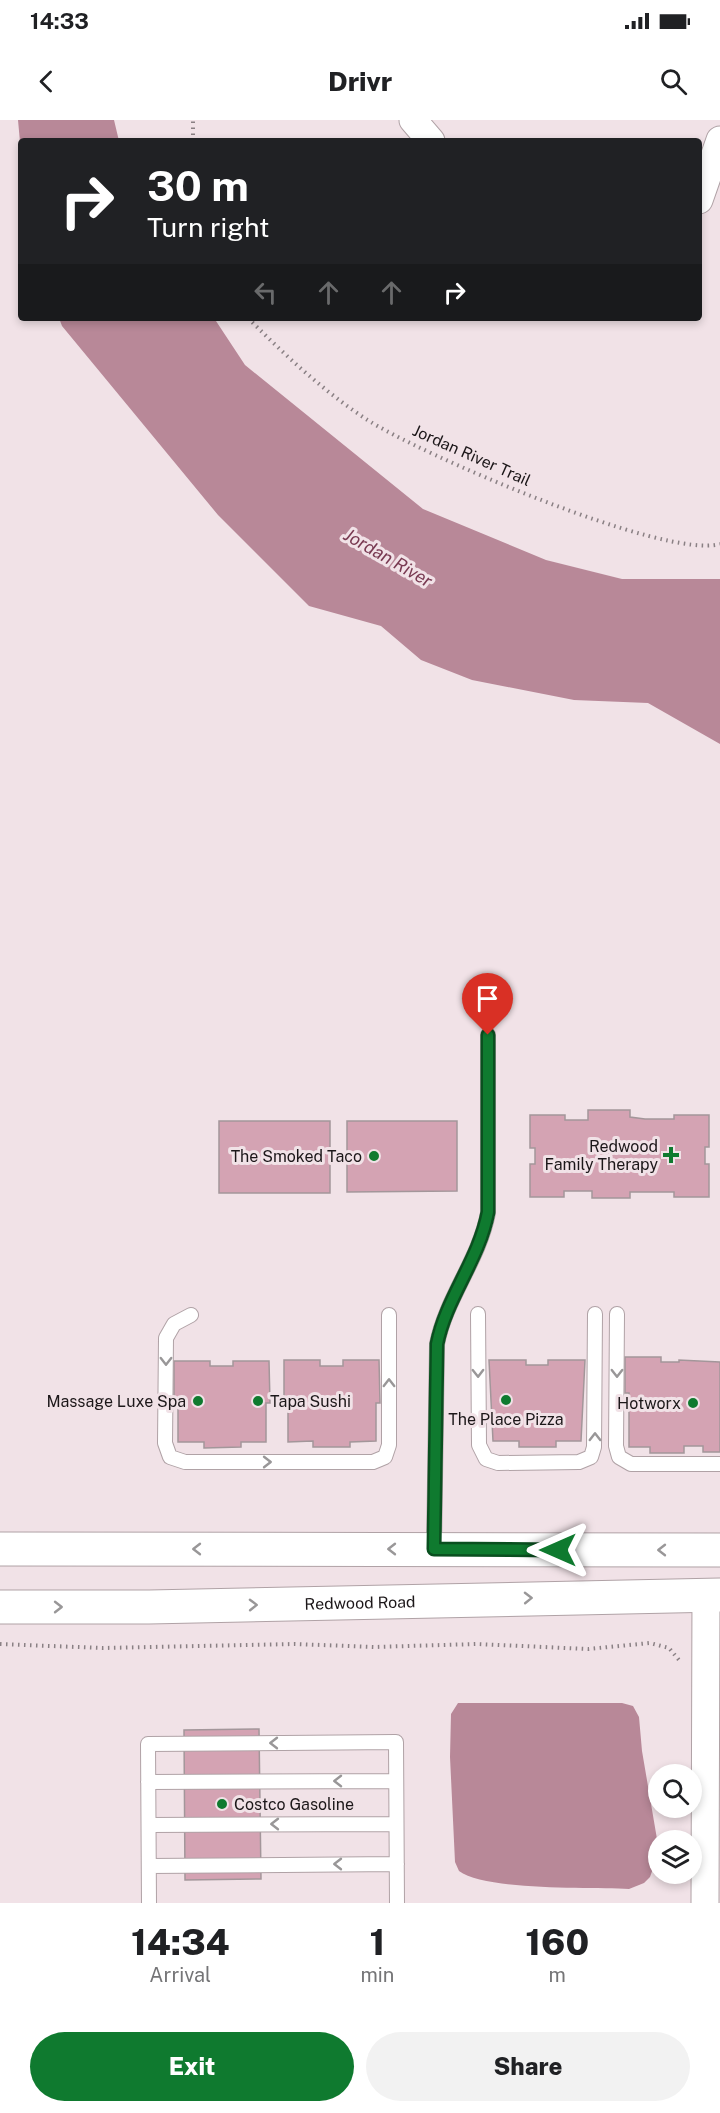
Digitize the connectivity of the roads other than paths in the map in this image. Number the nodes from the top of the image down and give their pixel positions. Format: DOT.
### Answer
graph roads {
  1 [pos="413,120"];
  2 [pos="428,138"];
  3 [pos="720,140"];
  4 [pos="702,191"];
  5 [pos="488,1035"];
  6 [pos="478,1314"];
  7 [pos="595,1314"];
  8 [pos="617,1314"];
  9 [pos="190,1315"];
  10 [pos="389,1315"];
  11 [pos="720,1464"];
  12 [pos="0,1548"];
  13 [pos="434,1549"];
  14 [pos="720,1550"];
  15 [pos="713,1595"];
  16 [pos="0,1607"];
  17 [pos="396,1781"];
  18 [pos="148,1782"];
  19 [pos="396,1824"];
  20 [pos="149,1825"];
  21 [pos="397,1864"];
  22 [pos="149,1866"];
  23 [pos="149,1903"];
  24 [pos="397,1903"];
  25 [pos="705,1903"];
  1 -- 2 [label="street"];
  3 -- 4 [label="street"];
  5 -- 13 [label="lane"];
  6 -- 7 [label="lane, one-way"];
  8 -- 11 [label="lane, one-way"];
  9 -- 10 [label="lane, one-way"];
  13 -- 12 [label="main road, one-way"];
  14 -- 13 [label="main road, one-way"];
  16 -- 15 [label="main road, Redwood Road, one-way"];
  15 -- 25 [label="street"];
  17 -- 18 [label="lane, one-way"];
  17 -- 18 [label="lane, one-way"];
  17 -- 19 [label="lane"];
  18 -- 20 [label="lane"];
  19 -- 20 [label="lane, one-way"];
  19 -- 21 [label="lane"];
  20 -- 22 [label="lane"];
  21 -- 22 [label="lane, one-way"];
  21 -- 24 [label="lane"];
  22 -- 23 [label="lane"];
}
